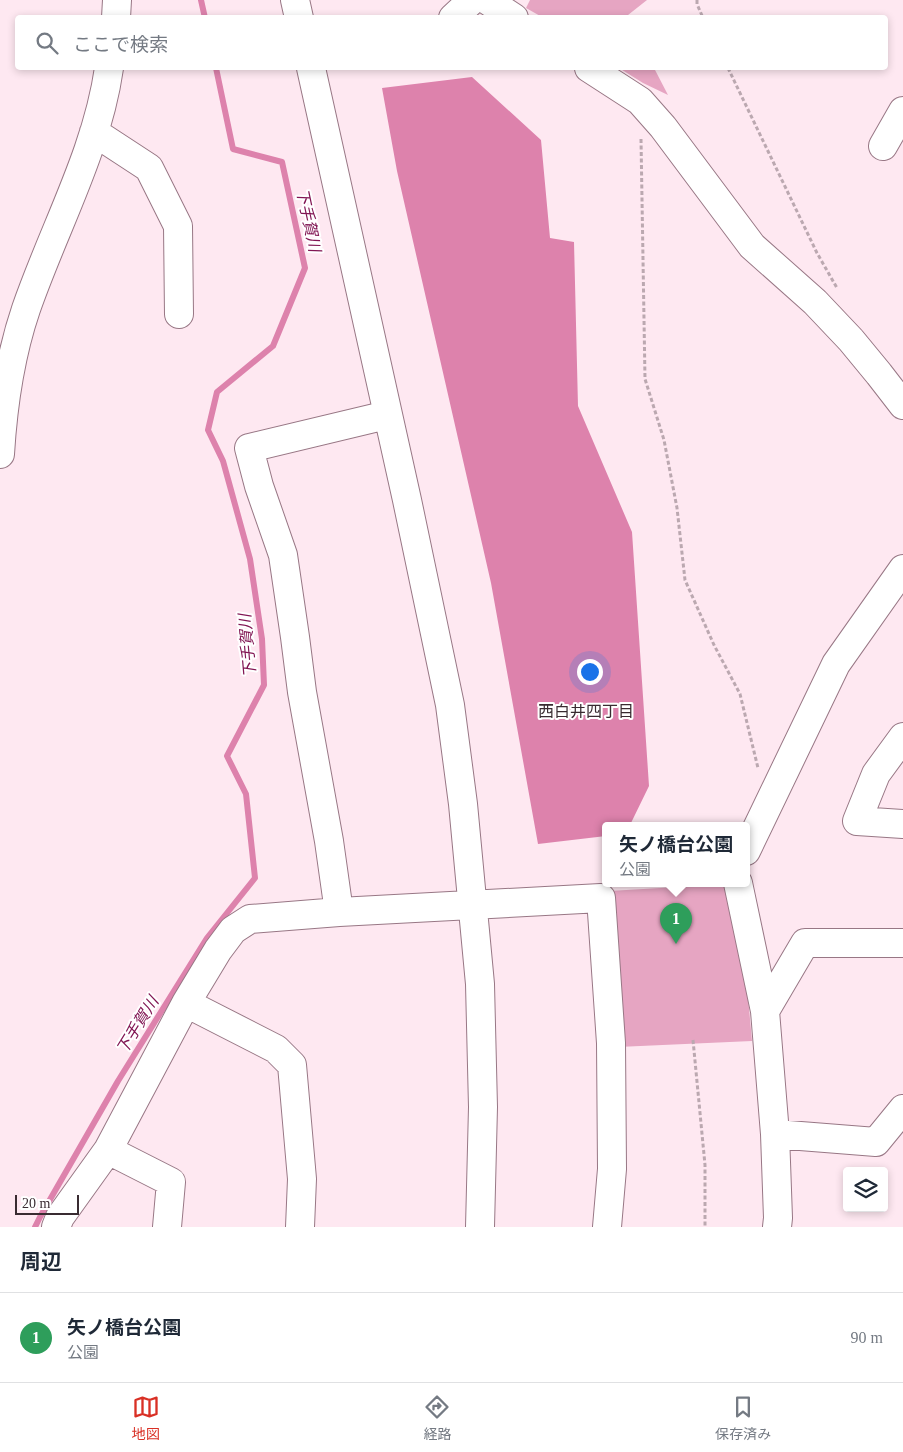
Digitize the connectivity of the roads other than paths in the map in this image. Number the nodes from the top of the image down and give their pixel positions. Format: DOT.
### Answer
graph roads {
  1 [pos="117,0"];
  2 [pos="295,0"];
  3 [pos="472,0"];
  4 [pos="487,0"];
  5 [pos="116,15"];
  6 [pos="298,15"];
  7 [pos="456,15"];
  8 [pos="510,15"];
  9 [pos="109,70"];
  10 [pos="311,70"];
  11 [pos="592,70"];
  12 [pos="903,111"];
  13 [pos="94,132"];
  14 [pos="882,146"];
  15 [pos="179,314"];
  16 [pos="903,405"];
  17 [pos="387,415"];
  18 [pos="0,454"];
  19 [pos="903,570"];
  20 [pos="903,737"];
  21 [pos="903,824"];
  22 [pos="750,843"];
  23 [pos="739,887"];
  24 [pos="473,905"];
  25 [pos="339,912"];
  26 [pos="903,943"];
  27 [pos="186,1003"];
  28 [pos="765,1011"];
  29 [pos="903,1110"];
  30 [pos="775,1134"];
  31 [pos="108,1150"];
  32 [pos="56,1227"];
  33 [pos="168,1227"];
  34 [pos="300,1227"];
  35 [pos="480,1227"];
  36 [pos="608,1227"];
  37 [pos="777,1227"];
  1 -- 5 [label="street"];
  2 -- 6 [label="street"];
  3 -- 7 [label="street"];
  4 -- 8 [label="street"];
  9 -- 13 [label="street"];
  10 -- 17 [label="street"];
  11 -- 16 [label="street"];
  12 -- 14 [label="street"];
  13 -- 15 [label="street"];
  13 -- 18 [label="street"];
  17 -- 24 [label="street"];
  17 -- 25 [label="street"];
  19 -- 22 [label="street"];
  20 -- 21 [label="street"];
  23 -- 28 [label="street"];
  24 -- 25 [label="street"];
  24 -- 35 [label="street"];
  24 -- 36 [label="street"];
  25 -- 27 [label="street"];
  26 -- 28 [label="street"];
  27 -- 31 [label="street"];
  27 -- 34 [label="street"];
  28 -- 30 [label="street"];
  29 -- 30 [label="street"];
  30 -- 37 [label="street"];
  31 -- 32 [label="street"];
  31 -- 33 [label="street"];
}
